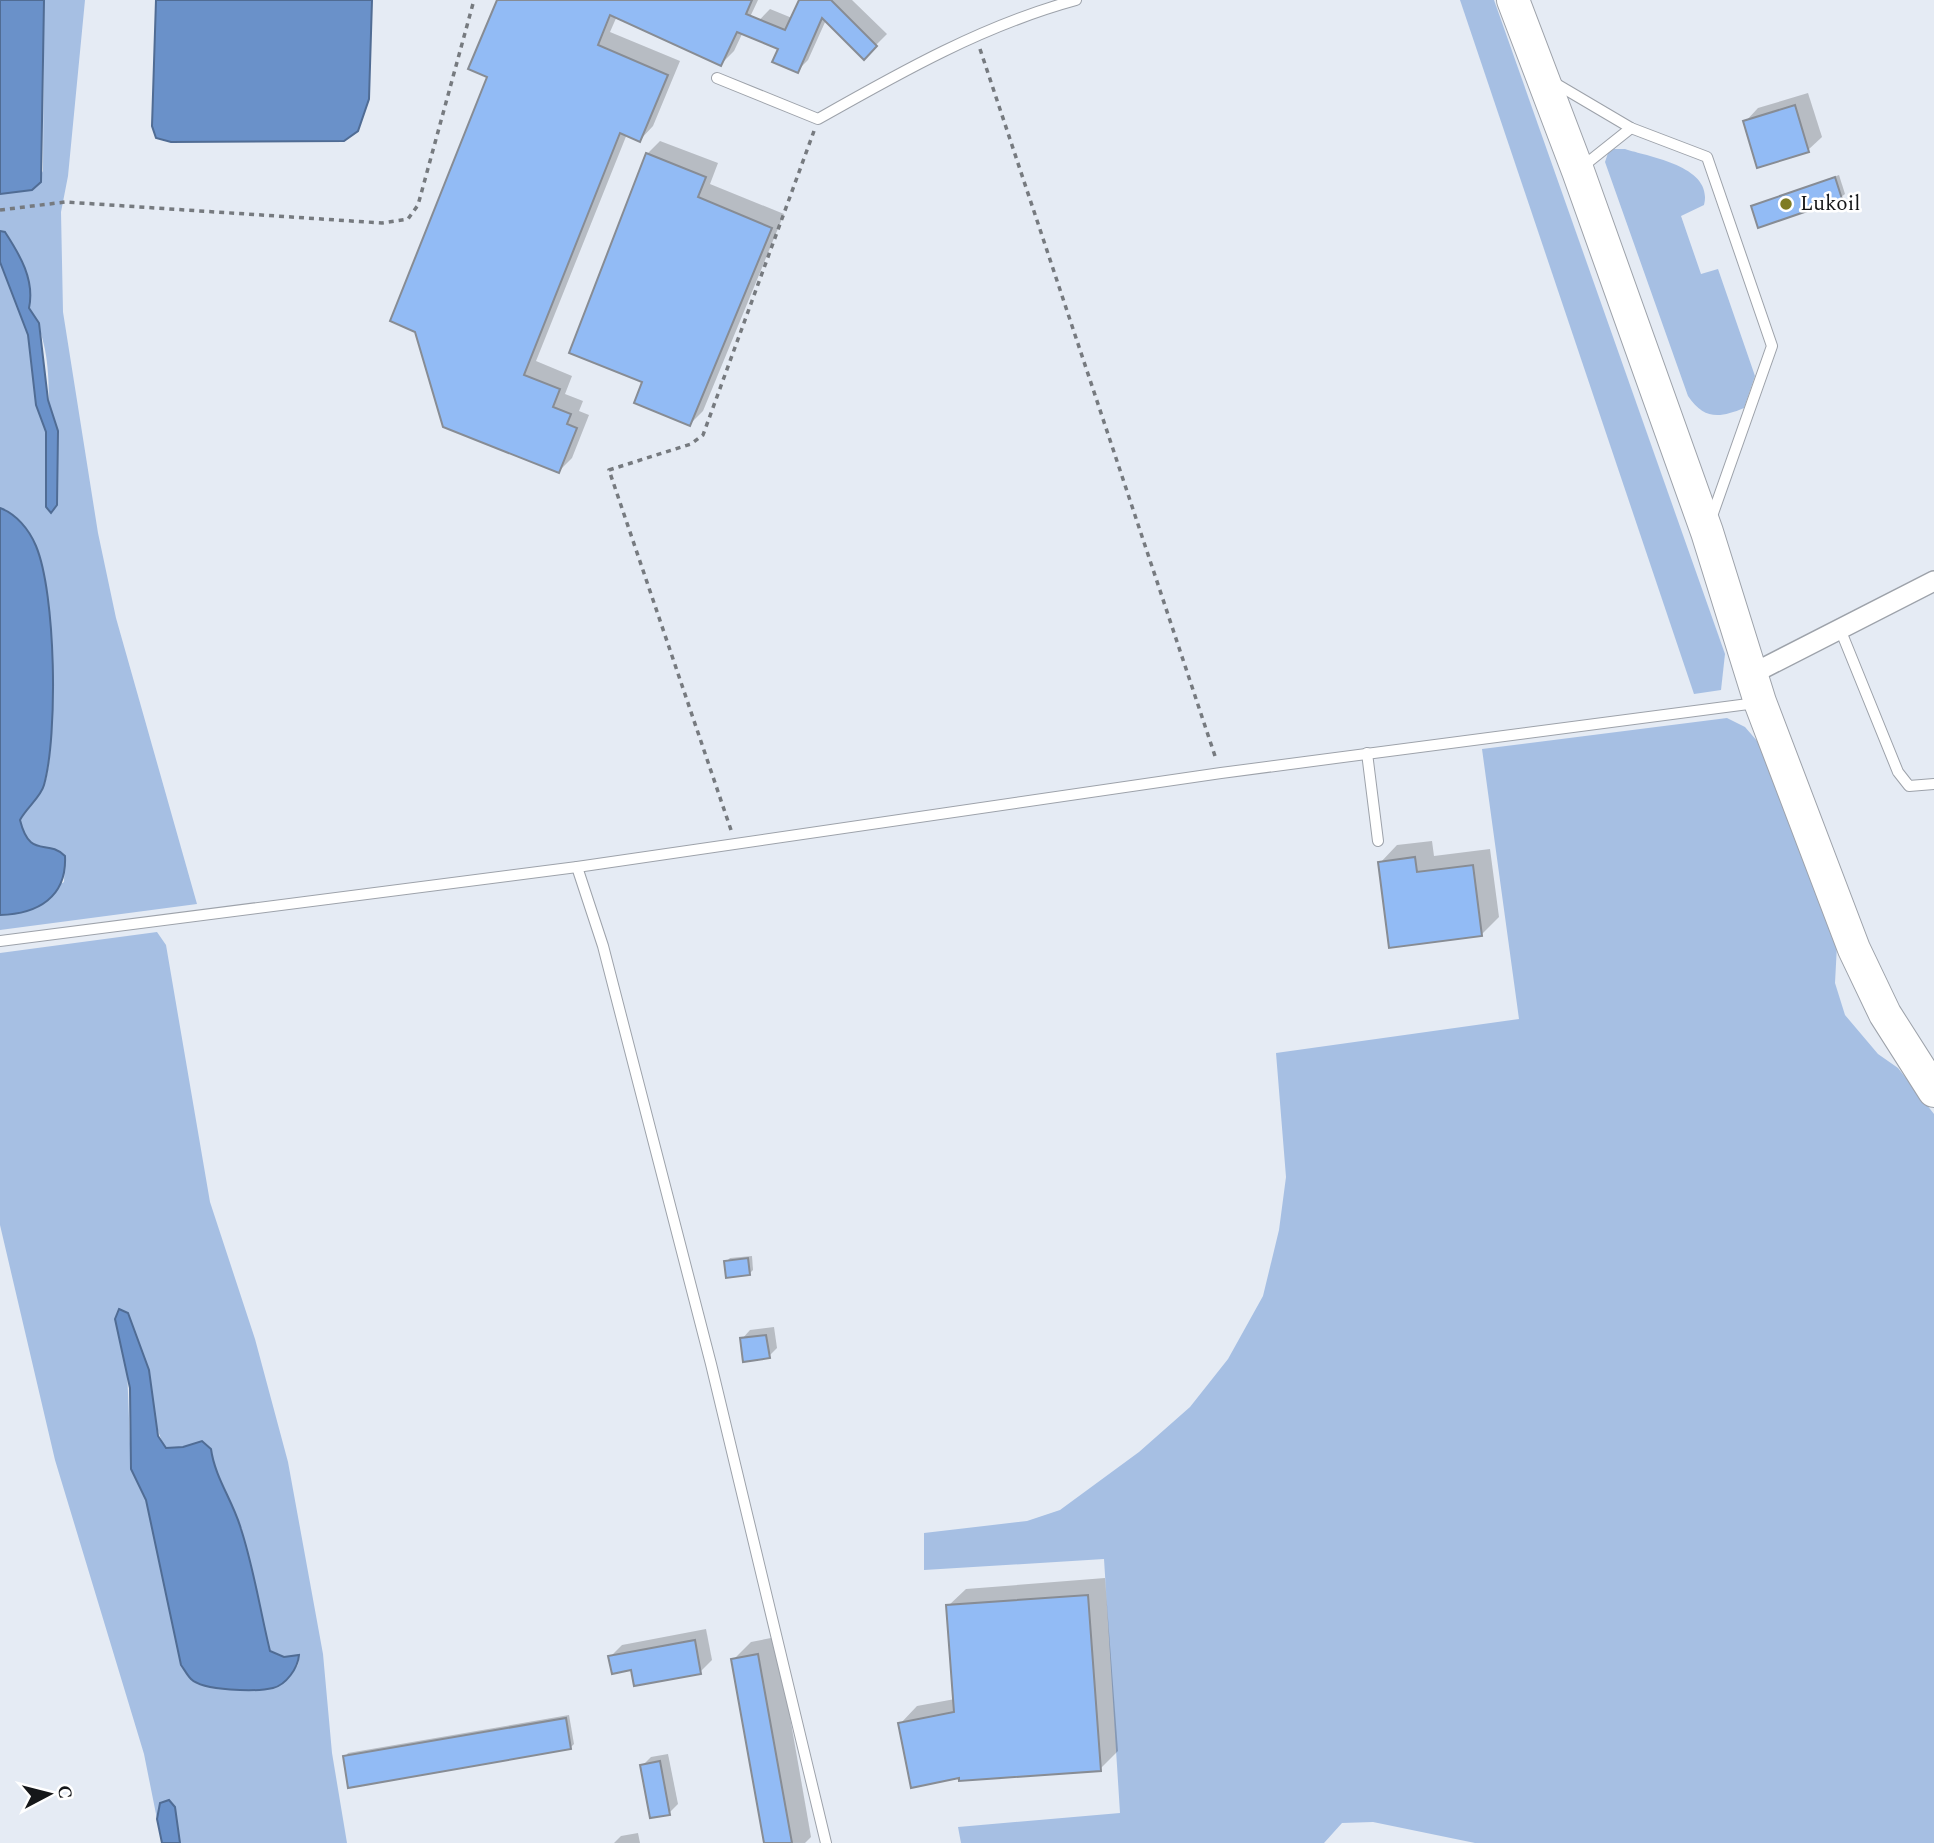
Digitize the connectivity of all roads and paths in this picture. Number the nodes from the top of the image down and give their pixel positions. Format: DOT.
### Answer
graph roads {
  1 [pos="474,0"];
  2 [pos="1076,0"];
  3 [pos="1513,0"];
  4 [pos="976,37"];
  5 [pos="1541,75"];
  6 [pos="717,78"];
  7 [pos="818,119"];
  8 [pos="1631,128"];
  9 [pos="1578,171"];
  10 [pos="0,210"];
  11 [pos="1707,533"];
  12 [pos="1934,581"];
  13 [pos="1840,629"];
  14 [pos="1756,688"];
  15 [pos="1367,753"];
  16 [pos="1221,773"];
  17 [pos="1934,784"];
  18 [pos="1378,841"];
  19 [pos="736,844"];
  20 [pos="577,867"];
  21 [pos="0,941"];
  22 [pos="1930,1081"];
  23 [pos="826,1843"];
  1 -- 10 [label="path"];
  2 -- 4 [label="lane"];
  3 -- 5 [label="main road"];
  4 -- 7 [label="lane"];
  4 -- 16 [label="path"];
  5 -- 8 [label="lane"];
  5 -- 9 [label="main road"];
  6 -- 7 [label="lane"];
  7 -- 19 [label="path"];
  8 -- 9 [label="lane"];
  8 -- 11 [label="lane"];
  9 -- 11 [label="main road"];
  11 -- 14 [label="main road"];
  12 -- 13 [label="street"];
  13 -- 14 [label="street"];
  13 -- 17 [label="lane"];
  14 -- 15 [label="lane"];
  14 -- 22 [label="main road"];
  15 -- 16 [label="lane"];
  15 -- 18 [label="lane"];
  16 -- 19 [label="lane"];
  19 -- 20 [label="lane"];
  20 -- 21 [label="lane"];
  20 -- 23 [label="lane"];
}
